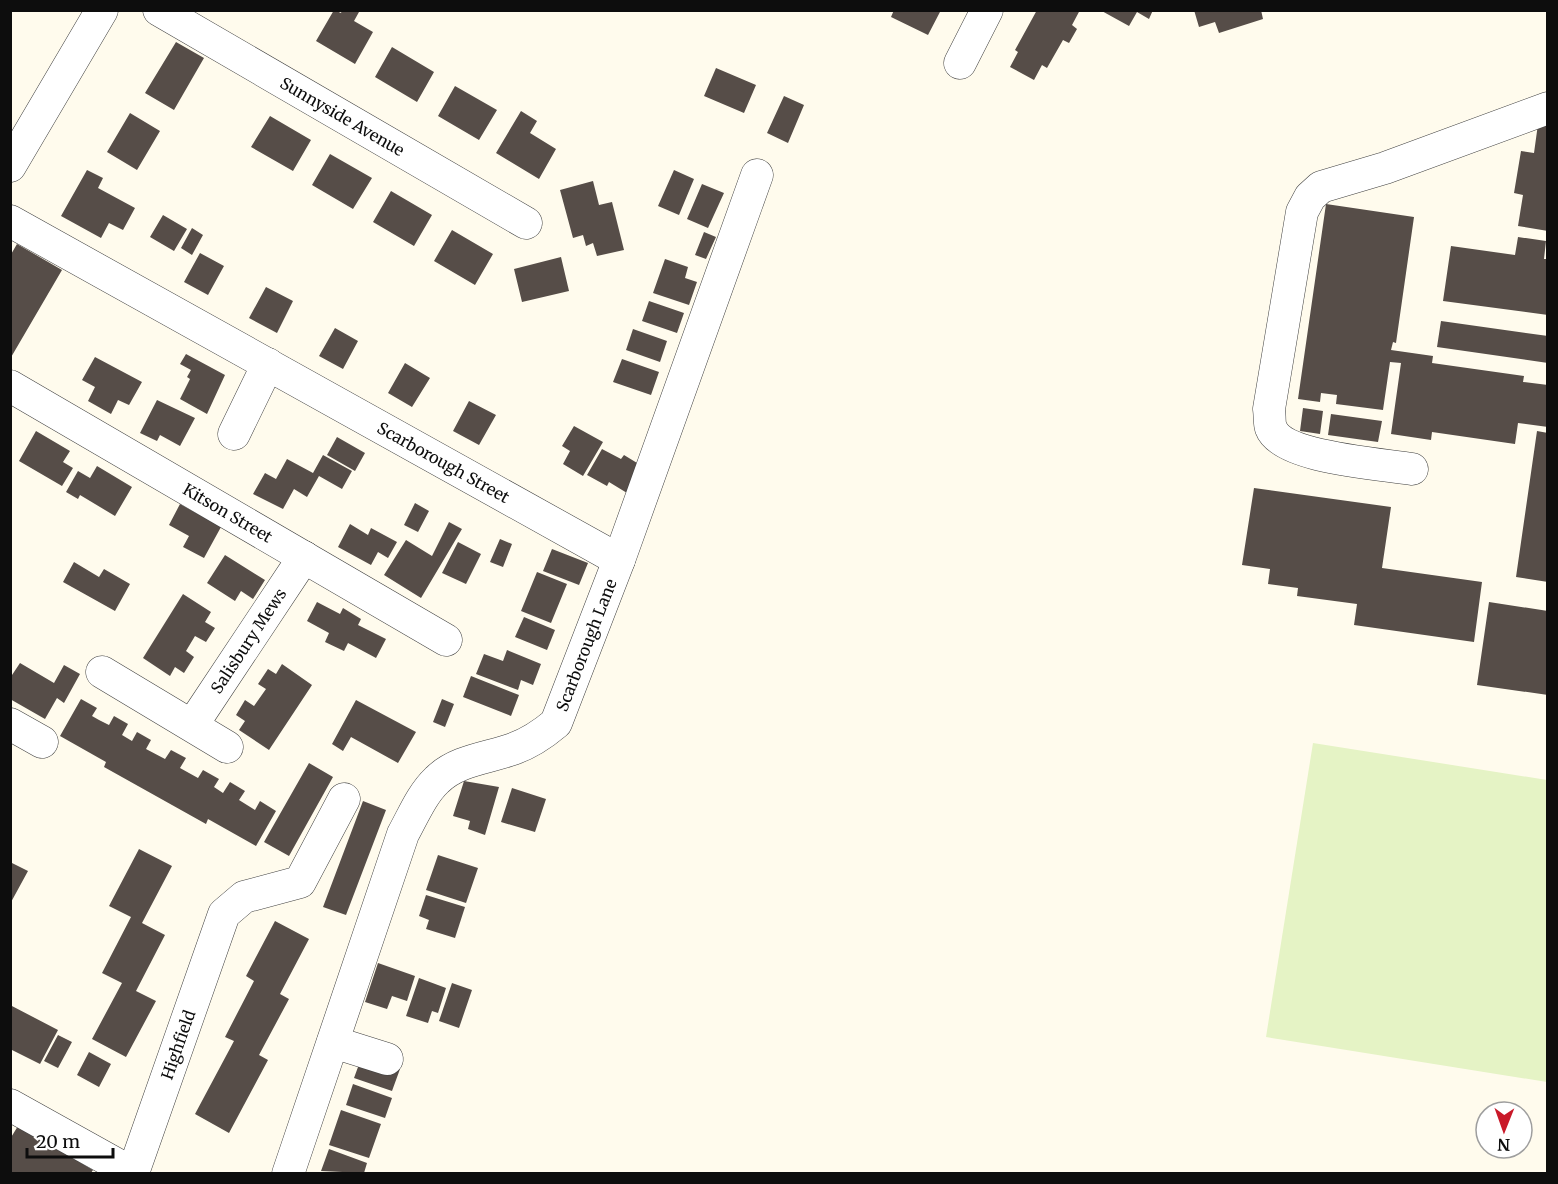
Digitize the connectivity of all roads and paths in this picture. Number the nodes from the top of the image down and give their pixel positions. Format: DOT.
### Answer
graph roads {
  1 [pos="102,10"];
  2 [pos="159,10"];
  3 [pos="987,10"];
  4 [pos="960,63"];
  5 [pos="1548,108"];
  6 [pos="10,166"];
  7 [pos="757,175"];
  8 [pos="10,221"];
  9 [pos="526,223"];
  10 [pos="268,364"];
  11 [pos="10,386"];
  12 [pos="234,434"];
  13 [pos="1412,469"];
  14 [pos="304,557"];
  15 [pos="619,560"];
  16 [pos="446,640"];
  17 [pos="102,672"];
  18 [pos="10,724"];
  19 [pos="193,724"];
  20 [pos="42,742"];
  21 [pos="226,747"];
  22 [pos="344,799"];
  23 [pos="333,1042"];
  24 [pos="387,1059"];
  25 [pos="10,1105"];
  26 [pos="133,1173"];
  27 [pos="288,1173"];
  1 -- 6 [label="street"];
  2 -- 9 [label="street, Sunnyside Avenue"];
  3 -- 4 [label="street"];
  5 -- 13 [label="street"];
  7 -- 15 [label="street, Scarborough Lane"];
  8 -- 10 [label="street, Scarborough Street"];
  10 -- 12 [label="street"];
  10 -- 15 [label="street, Scarborough Street"];
  11 -- 14 [label="street, Kitson Street"];
  14 -- 16 [label="street, Kitson Street"];
  14 -- 19 [label="street, Salisbury Mews"];
  15 -- 23 [label="street, Scarborough Lane"];
  17 -- 19 [label="street"];
  18 -- 20 [label="street"];
  19 -- 21 [label="street"];
  22 -- 26 [label="street, Highfield"];
  23 -- 24 [label="street"];
  23 -- 27 [label="street, Scarborough Lane"];
  25 -- 26 [label="street, Highfield"];
}
